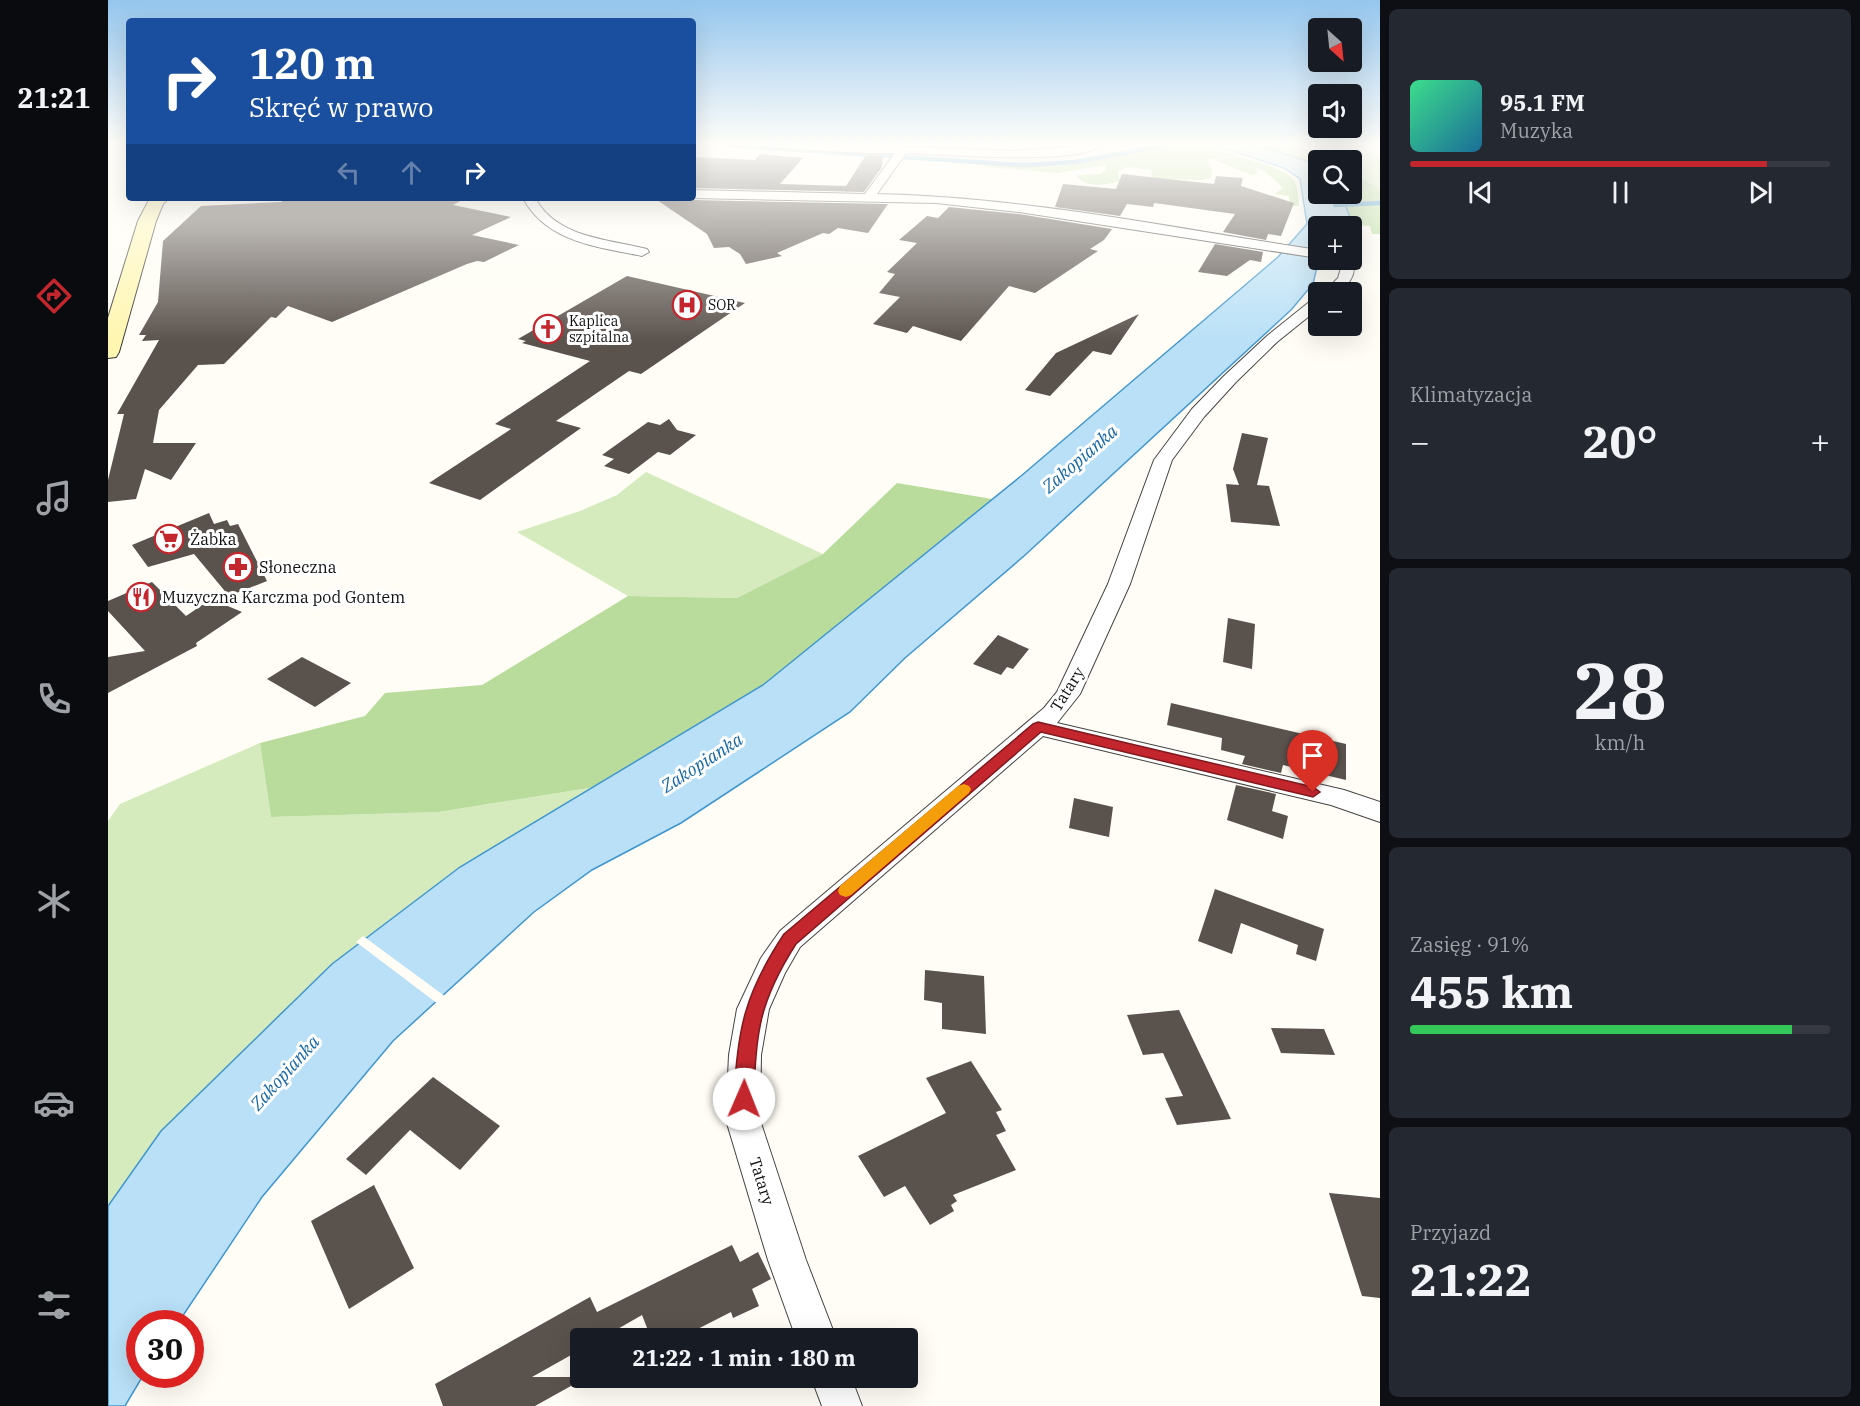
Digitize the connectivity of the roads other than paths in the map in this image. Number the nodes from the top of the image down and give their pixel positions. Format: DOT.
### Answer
graph roads {
  1 [pos="152,211"];
  2 [pos="536,211"];
  3 [pos="1036,211"];
  4 [pos="642,252"];
  5 [pos="1308,253"];
  6 [pos="1308,310"];
  7 [pos="108,352"];
  8 [pos="1038,727"];
  9 [pos="1380,812"];
  10 [pos="812,1328"];
  11 [pos="835,1388"];
  12 [pos="842,1406"];
  1 -- 7 [label="main road"];
  2 -- 4 [label="street"];
  3 -- 5 [label="street"];
  6 -- 8 [label="street, Tatary"];
  8 -- 9 [label="street"];
  8 -- 10 [label="street, Tatary"];
  11 -- 12 [label="street"];
}
